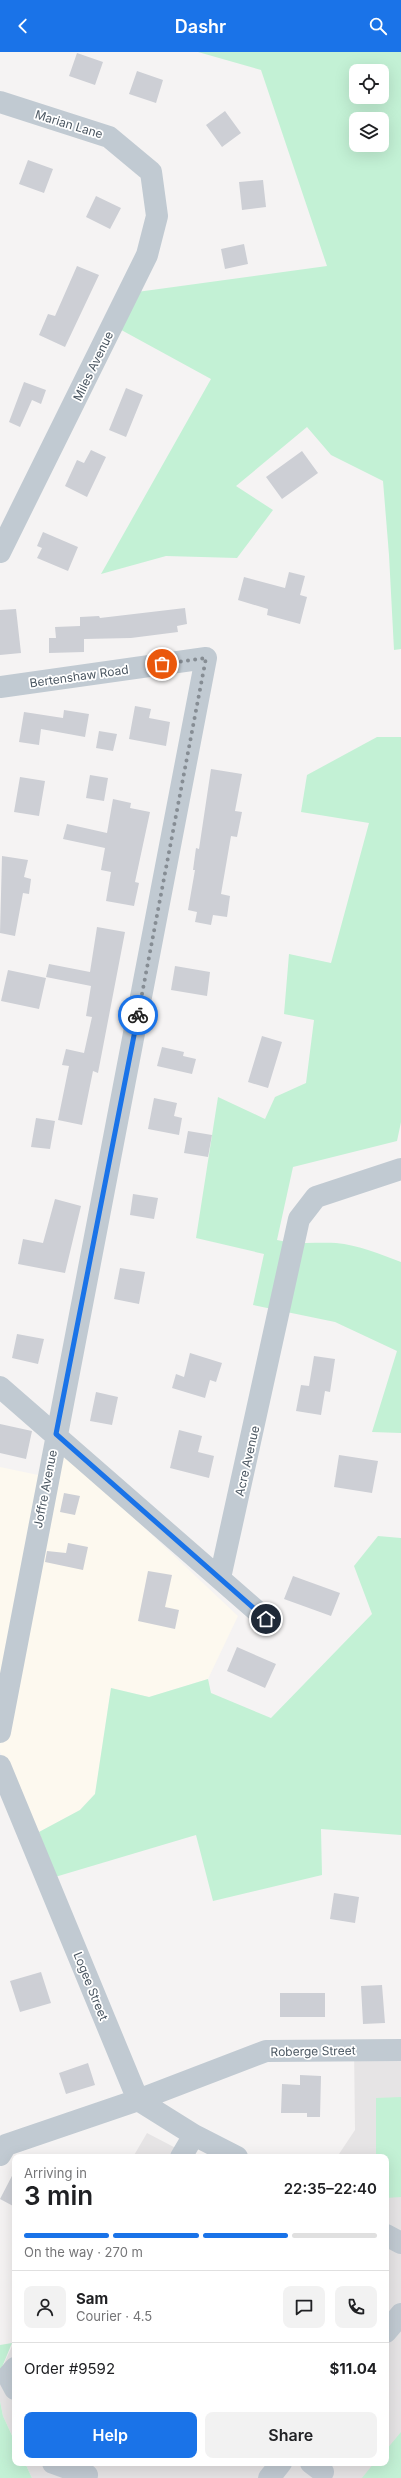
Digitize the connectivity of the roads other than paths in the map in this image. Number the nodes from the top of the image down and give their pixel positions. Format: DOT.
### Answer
graph roads {
  1 [pos="0,102"];
  2 [pos="151,172"];
  3 [pos="0,552"];
  4 [pos="206,658"];
  5 [pos="0,688"];
  6 [pos="401,1169"];
  7 [pos="0,1387"];
  8 [pos="56,1434"];
  9 [pos="220,1578"];
  10 [pos="266,1619"];
  11 [pos="0,1732"];
  12 [pos="0,1766"];
  13 [pos="401,2050"];
  14 [pos="138,2100"];
  15 [pos="194,2135"];
  16 [pos="184,2154"];
  17 [pos="231,2154"];
  18 [pos="0,2155"];
  19 [pos="389,2237"];
  20 [pos="401,2243"];
  21 [pos="401,2314"];
  22 [pos="389,2328"];
  23 [pos="12,2371"];
  24 [pos="12,2383"];
  25 [pos="65,2466"];
  26 [pos="279,2466"];
  27 [pos="90,2472"];
  28 [pos="269,2478"];
  1 -- 2 [label="street, Marian Lane"];
  2 -- 3 [label="street, Miles Avenue"];
  4 -- 5 [label="street, Bertenshaw Road"];
  4 -- 8 [label="street, Joffre Avenue"];
  6 -- 9 [label="street, Acre Avenue"];
  7 -- 8 [label="street"];
  8 -- 9 [label="street"];
  8 -- 11 [label="street, Joffre Avenue"];
  9 -- 10 [label="street"];
  12 -- 14 [label="street, Logee Street"];
  13 -- 14 [label="street, Roberge Street"];
  14 -- 15 [label="street"];
  14 -- 18 [label="street, Roberge Street"];
  15 -- 16 [label="street"];
  15 -- 17 [label="street"];
  19 -- 20 [label="street"];
  21 -- 22 [label="street"];
  23 -- 24 [label="street"];
  25 -- 27 [label="street"];
  26 -- 28 [label="street"];
}
